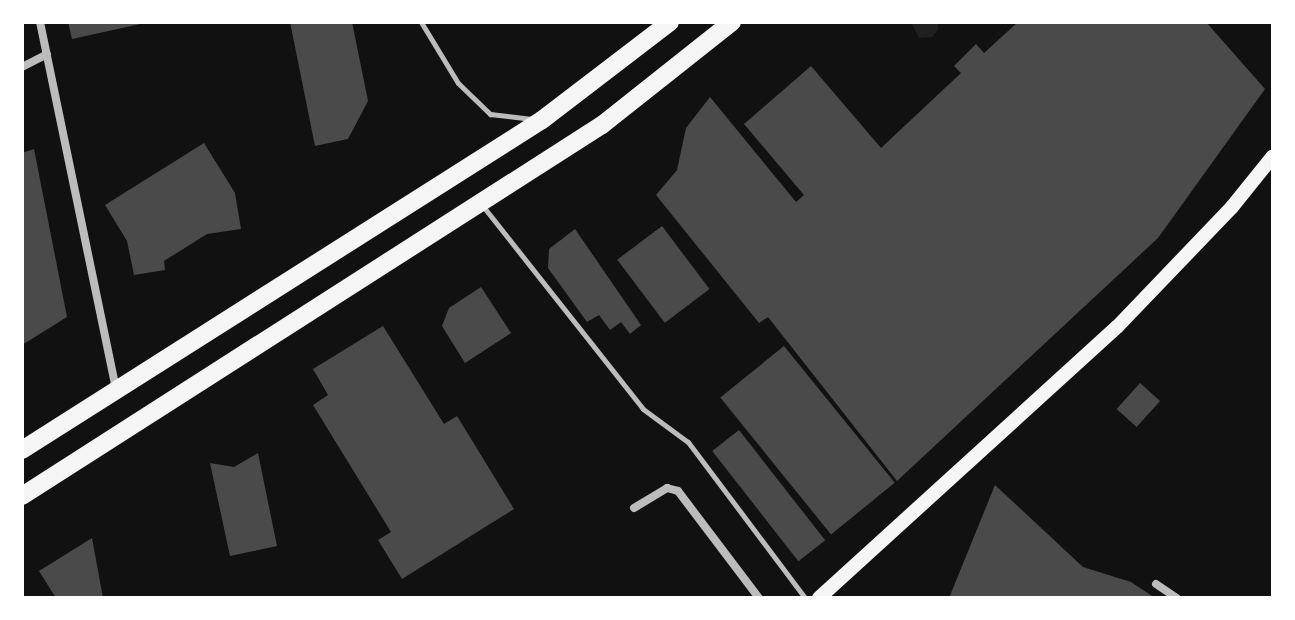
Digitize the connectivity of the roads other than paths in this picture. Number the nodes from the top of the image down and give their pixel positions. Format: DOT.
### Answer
graph roads {
  1 [pos="40,22"];
  2 [pos="421,22"];
  3 [pos="670,22"];
  4 [pos="732,22"];
  5 [pos="47,54"];
  6 [pos="22,67"];
  7 [pos="542,120"];
  8 [pos="1273,156"];
  9 [pos="480,203"];
  10 [pos="116,391"];
  11 [pos="22,450"];
  12 [pos="22,496"];
  13 [pos="634,508"];
  14 [pos="1156,584"];
  15 [pos="759,598"];
  16 [pos="805,598"];
  17 [pos="819,598"];
  18 [pos="1177,598"];
  1 -- 5 [label="street"];
  2 -- 7 [label="lane"];
  3 -- 7 [label="highway"];
  4 -- 9 [label="highway"];
  5 -- 6 [label="street"];
  5 -- 10 [label="street"];
  7 -- 10 [label="highway"];
  8 -- 17 [label="main road"];
  9 -- 12 [label="highway"];
  9 -- 16 [label="lane"];
  10 -- 11 [label="highway"];
  13 -- 15 [label="street"];
  14 -- 18 [label="street"];
}
